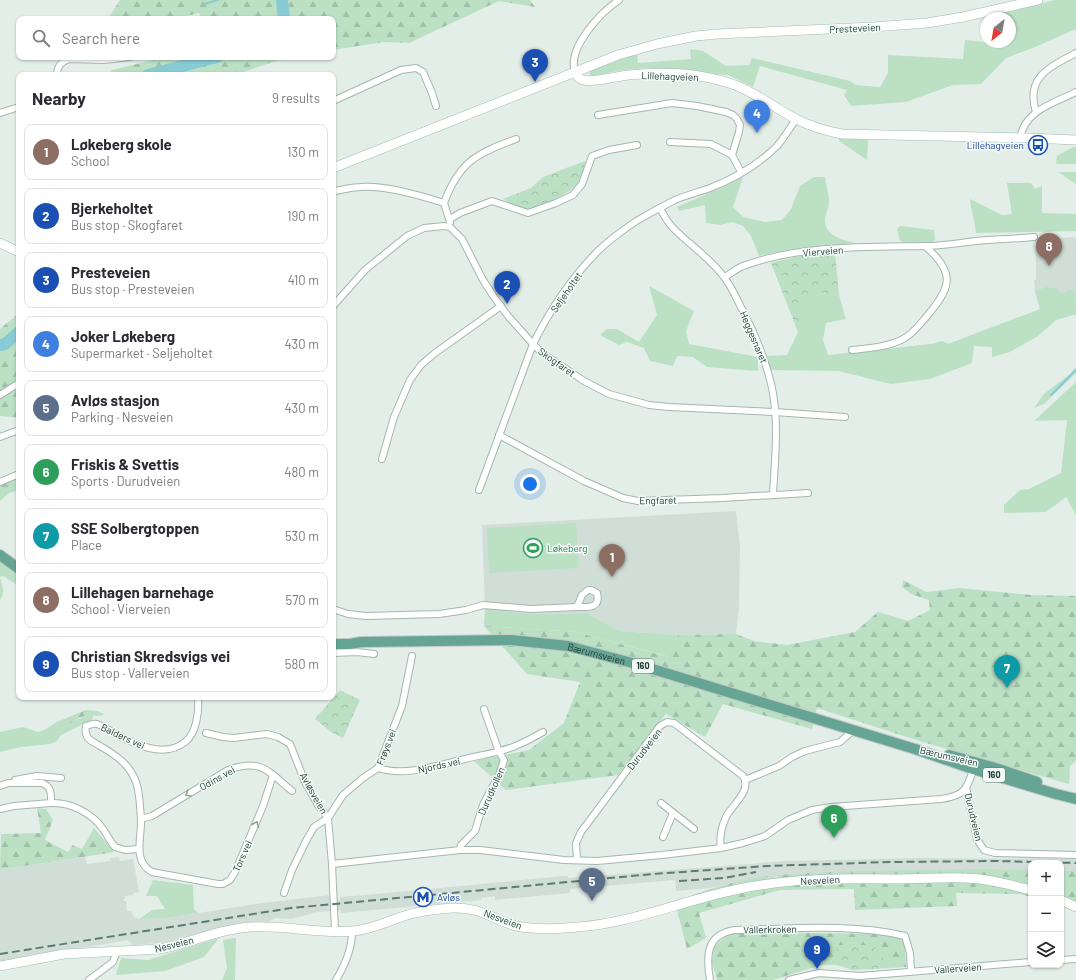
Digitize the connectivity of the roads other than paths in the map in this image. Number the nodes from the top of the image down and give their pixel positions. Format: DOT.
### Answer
graph roads {
  1 [pos="619,0"];
  2 [pos="1038,0"];
  3 [pos="1076,54"];
  4 [pos="66,60"];
  5 [pos="57,72"];
  6 [pos="575,72"];
  7 [pos="1076,92"];
  8 [pos="336,100"];
  9 [pos="436,106"];
  10 [pos="16,108"];
  11 [pos="1036,112"];
  12 [pos="0,113"];
  13 [pos="598,115"];
  14 [pos="796,119"];
  15 [pos="1025,138"];
  16 [pos="516,139"];
  17 [pos="1076,140"];
  18 [pos="670,142"];
  19 [pos="637,145"];
  20 [pos="732,155"];
  21 [pos="336,167"];
  22 [pos="741,172"];
  23 [pos="336,191"];
  24 [pos="444,203"];
  25 [pos="660,208"];
  26 [pos="450,219"];
  27 [pos="450,227"];
  28 [pos="1034,237"];
  29 [pos="0,242"];
  30 [pos="926,246"];
  31 [pos="16,250"];
  32 [pos="725,277"];
  33 [pos="336,303"];
  34 [pos="501,306"];
  35 [pos="533,344"];
  36 [pos="852,350"];
  37 [pos="16,386"];
  38 [pos="0,395"];
  39 [pos="775,412"];
  40 [pos="845,418"];
  41 [pos="16,431"];
  42 [pos="499,435"];
  43 [pos="0,437"];
  44 [pos="382,459"];
  45 [pos="16,475"];
  46 [pos="0,482"];
  47 [pos="479,490"];
  48 [pos="808,493"];
  49 [pos="773,494"];
  50 [pos="0,555"];
  51 [pos="16,567"];
  52 [pos="577,607"];
  53 [pos="336,610"];
  54 [pos="336,638"];
  55 [pos="361,642"];
  56 [pos="336,644"];
  57 [pos="336,653"];
  58 [pos="374,654"];
  59 [pos="412,656"];
  60 [pos="198,700"];
  61 [pos="484,709"];
  62 [pos="543,732"];
  63 [pos="206,733"];
  64 [pos="849,734"];
  65 [pos="499,752"];
  66 [pos="974,765"];
  67 [pos="378,768"];
  68 [pos="273,775"];
  69 [pos="61,778"];
  70 [pos="745,780"];
  71 [pos="14,783"];
  72 [pos="0,786"];
  73 [pos="966,787"];
  74 [pos="292,791"];
  75 [pos="1075,798"];
  76 [pos="51,803"];
  77 [pos="661,803"];
  78 [pos="0,809"];
  79 [pos="673,813"];
  80 [pos="328,818"];
  81 [pos="141,819"];
  82 [pos="694,829"];
  83 [pos="663,836"];
  84 [pos="721,848"];
  85 [pos="139,849"];
  86 [pos="460,850"];
  87 [pos="1076,855"];
  88 [pos="577,860"];
  89 [pos="332,864"];
  90 [pos="1028,889"];
  91 [pos="284,893"];
  92 [pos="1064,901"];
  93 [pos="1076,907"];
  94 [pos="335,931"];
  95 [pos="352,932"];
  96 [pos="117,951"];
  97 [pos="1076,959"];
  98 [pos="1064,960"];
  99 [pos="1028,962"];
  100 [pos="0,966"];
  101 [pos="911,971"];
  102 [pos="846,978"];
  103 [pos="89,980"];
  104 [pos="336,980"];
  105 [pos="710,980"];
  106 [pos="789,980"];
  1 -- 6 [label="street"];
  2 -- 6 [label="street, Presteveien"];
  3 -- 11 [label="street"];
  4 -- 5 [label="street"];
  6 -- 14 [label="street, Lillehagveien"];
  6 -- 21 [label="street, Presteveien"];
  7 -- 11 [label="street"];
  8 -- 9 [label="street"];
  10 -- 12 [label="street"];
  11 -- 15 [label="street"];
  13 -- 20 [label="street"];
  14 -- 15 [label="street, Lillehagveien"];
  14 -- 22 [label="street, Seljeholtet"];
  15 -- 17 [label="street, Lillehagveien"];
  16 -- 24 [label="street"];
  18 -- 20 [label="street"];
  19 -- 26 [label="street"];
  20 -- 22 [label="street"];
  22 -- 25 [label="street, Seljeholtet"];
  23 -- 24 [label="street"];
  24 -- 26 [label="street"];
  25 -- 32 [label="street, Heggesnaret"];
  25 -- 35 [label="street, Seljeholtet"];
  26 -- 27 [label="street"];
  27 -- 33 [label="street"];
  27 -- 34 [label="street, Skogfaret"];
  28 -- 30 [label="street, Vierveien"];
  29 -- 31 [label="street"];
  30 -- 32 [label="street, Vierveien"];
  30 -- 36 [label="street"];
  32 -- 39 [label="street, Heggesnaret"];
  34 -- 35 [label="street, Skogfaret"];
  34 -- 44 [label="street"];
  35 -- 39 [label="street, Skogfaret"];
  35 -- 42 [label="street, Seljeholtet"];
  37 -- 38 [label="street"];
  39 -- 40 [label="street, Skogfaret"];
  39 -- 49 [label="street, Heggesnaret"];
  41 -- 43 [label="street"];
  42 -- 47 [label="street, Seljeholtet"];
  42 -- 49 [label="street, Engfaret"];
  45 -- 46 [label="street"];
  48 -- 49 [label="street, Engfaret"];
  50 -- 51 [label="main road"];
  52 -- 53 [label="street"];
  54 -- 55 [label="main road, Bærumsveien / 160"];
  55 -- 56 [label="main road, Bærumsveien / 160"];
  55 -- 66 [label="main road, Bærumsveien / 160"];
  57 -- 58 [label="street"];
  59 -- 67 [label="street, Frøys vei"];
  60 -- 81 [label="street, Balders vei"];
  61 -- 65 [label="street"];
  62 -- 65 [label="street, Njords vei"];
  63 -- 80 [label="street, Avløsveien"];
  64 -- 70 [label="street"];
  65 -- 67 [label="street, Njords vei"];
  65 -- 86 [label="street, Durudkollen"];
  66 -- 73 [label="street, Durudveien"];
  66 -- 75 [label="main road, Bærumsveien / 160"];
  67 -- 80 [label="street, Frøys vei"];
  68 -- 74 [label="street, Odins vei"];
  68 -- 81 [label="street, Odins vei, one-way"];
  85 -- 68 [label="street, Tors vei, one-way"];
  69 -- 71 [label="street"];
  70 -- 84 [label="street"];
  70 -- 88 [label="street, Durudveien"];
  71 -- 72 [label="street"];
  71 -- 76 [label="street"];
  73 -- 84 [label="street, Durudveien"];
  73 -- 87 [label="street, Durudveien"];
  76 -- 78 [label="street"];
  76 -- 85 [label="street"];
  77 -- 79 [label="street"];
  79 -- 82 [label="street"];
  79 -- 83 [label="street"];
  80 -- 89 [label="street, Avløsveien"];
  80 -- 91 [label="street"];
  81 -- 85 [label="street, Balders vei"];
  84 -- 88 [label="street, Durudveien"];
  86 -- 88 [label="street, Durudveien"];
  86 -- 89 [label="street, Durudveien"];
  89 -- 94 [label="street, Avløsveien"];
  90 -- 95 [label="street, Nesveien"];
  92 -- 93 [label="street"];
  94 -- 95 [label="street, Nesveien"];
  94 -- 96 [label="street, Nesveien"];
  95 -- 104 [label="street"];
  96 -- 100 [label="street, Nesveien"];
  96 -- 103 [label="street"];
  97 -- 98 [label="street"];
  99 -- 101 [label="street, Vallerveien"];
  101 -- 102 [label="street, Vallerveien"];
  101 -- 105 [label="street, Vallerkroken"];
  102 -- 106 [label="street, Vallerveien"];
}
